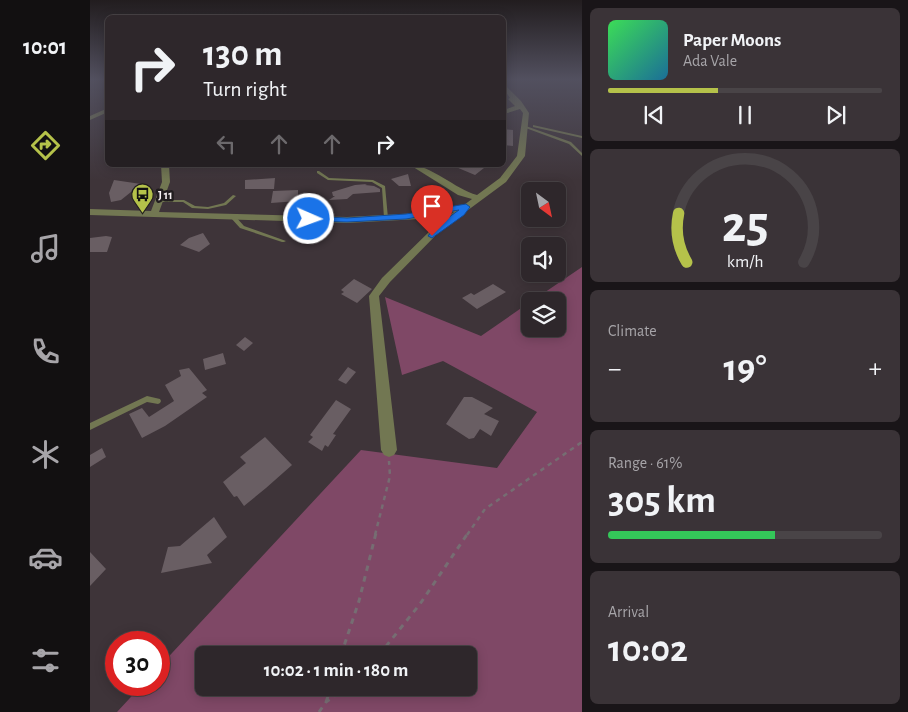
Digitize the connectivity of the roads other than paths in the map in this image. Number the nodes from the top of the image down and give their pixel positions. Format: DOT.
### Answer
graph roads {
  1 [pos="526,113"];
  2 [pos="524,124"];
  3 [pos="582,137"];
  4 [pos="582,156"];
  5 [pos="164,167"];
  6 [pos="417,167"];
  7 [pos="318,172"];
  8 [pos="234,196"];
  9 [pos="477,198"];
  10 [pos="159,201"];
  11 [pos="466,207"];
  12 [pos="90,212"];
  13 [pos="154,214"];
  14 [pos="233,217"];
  15 [pos="386,218"];
  16 [pos="284,241"];
  17 [pos="158,401"];
  18 [pos="90,427"];
  19 [pos="389,450"];
  1 -- 2 [label="street"];
  2 -- 3 [label="lane"];
  2 -- 4 [label="lane"];
  2 -- 9 [label="street"];
  5 -- 10 [label="street"];
  6 -- 9 [label="street"];
  7 -- 15 [label="lane"];
  8 -- 10 [label="lane"];
  9 -- 11 [label="street"];
  10 -- 13 [label="street"];
  11 -- 15 [label="street"];
  11 -- 19 [label="street"];
  12 -- 13 [label="street"];
  13 -- 14 [label="street"];
  14 -- 15 [label="street"];
  14 -- 16 [label="lane"];
  17 -- 18 [label="lane"];
}
